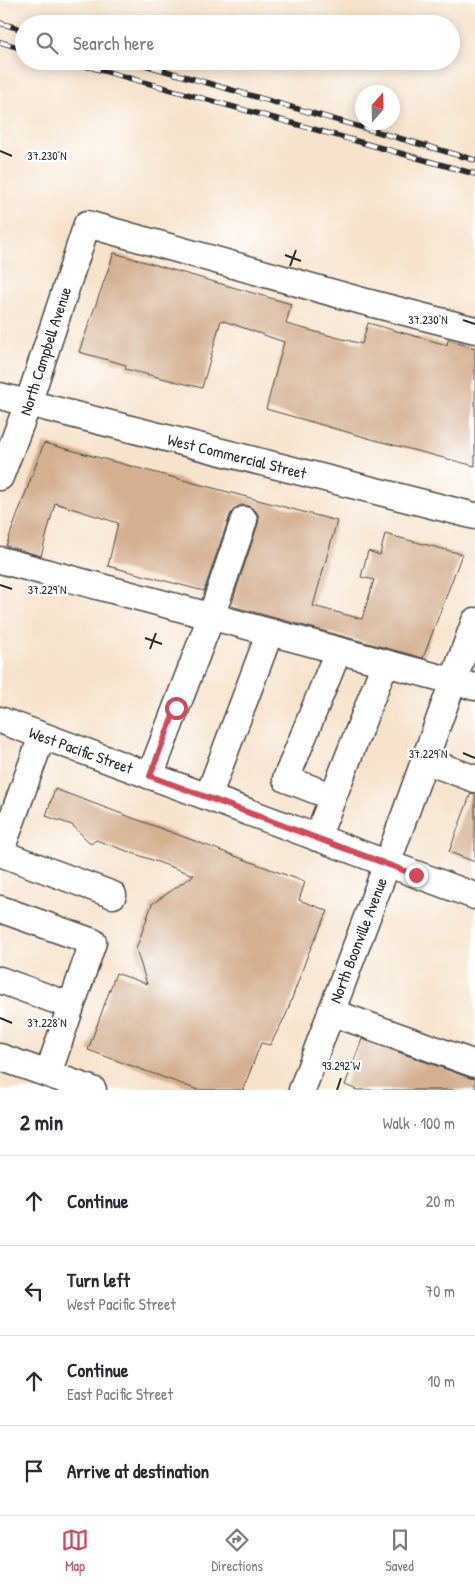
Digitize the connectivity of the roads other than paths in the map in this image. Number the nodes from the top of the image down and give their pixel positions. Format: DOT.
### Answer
graph roads {
  1 [pos="475,330"];
  2 [pos="0,396"];
  3 [pos="28,404"];
  4 [pos="0,477"];
  5 [pos="475,516"];
  6 [pos="244,520"];
  7 [pos="0,560"];
  8 [pos="211,617"];
  9 [pos="475,620"];
  10 [pos="270,632"];
  11 [pos="338,651"];
  12 [pos="384,663"];
  13 [pos="464,684"];
  14 [pos="0,720"];
  15 [pos="42,736"];
  16 [pos="424,760"];
  17 [pos="150,776"];
  18 [pos="475,779"];
  19 [pos="208,798"];
  20 [pos="333,798"];
  21 [pos="317,838"];
  22 [pos="0,853"];
  23 [pos="387,864"];
  24 [pos="113,895"];
  25 [pos="475,896"];
  26 [pos="0,909"];
  27 [pos="0,980"];
  28 [pos="71,1006"];
  29 [pos="332,1012"];
  30 [pos="0,1057"];
  31 [pos="475,1064"];
  32 [pos="48,1074"];
  33 [pos="93,1090"];
  34 [pos="302,1090"];
  1 -- 3 [label="street, North Campbell Avenue"];
  2 -- 3 [label="street, West Commercial Street"];
  3 -- 4 [label="street, North Campbell Avenue"];
  3 -- 5 [label="street, West Commercial Street"];
  6 -- 8 [label="street"];
  7 -- 8 [label="street"];
  8 -- 10 [label="street"];
  8 -- 17 [label="street"];
  9 -- 13 [label="street, North Boonville Avenue"];
  10 -- 11 [label="street"];
  10 -- 19 [label="street"];
  11 -- 12 [label="street"];
  11 -- 20 [label="street"];
  12 -- 13 [label="street"];
  12 -- 20 [label="street"];
  13 -- 16 [label="street, North Boonville Avenue"];
  14 -- 15 [label="street, West Pacific Street"];
  15 -- 17 [label="street, West Pacific Street"];
  15 -- 22 [label="street"];
  16 -- 18 [label="street"];
  16 -- 23 [label="street, North Boonville Avenue"];
  17 -- 19 [label="street, West Pacific Street"];
  19 -- 21 [label="street, West Pacific Street"];
  20 -- 21 [label="street"];
  21 -- 23 [label="street, West Pacific Street"];
  22 -- 24 [label="street"];
  23 -- 25 [label="street, West Pacific Street"];
  23 -- 29 [label="street, North Boonville Avenue"];
  26 -- 28 [label="street"];
  27 -- 28 [label="street"];
  28 -- 32 [label="street"];
  29 -- 31 [label="street"];
  29 -- 34 [label="street, North Boonville Avenue"];
  30 -- 32 [label="street"];
  32 -- 33 [label="street"];
}
